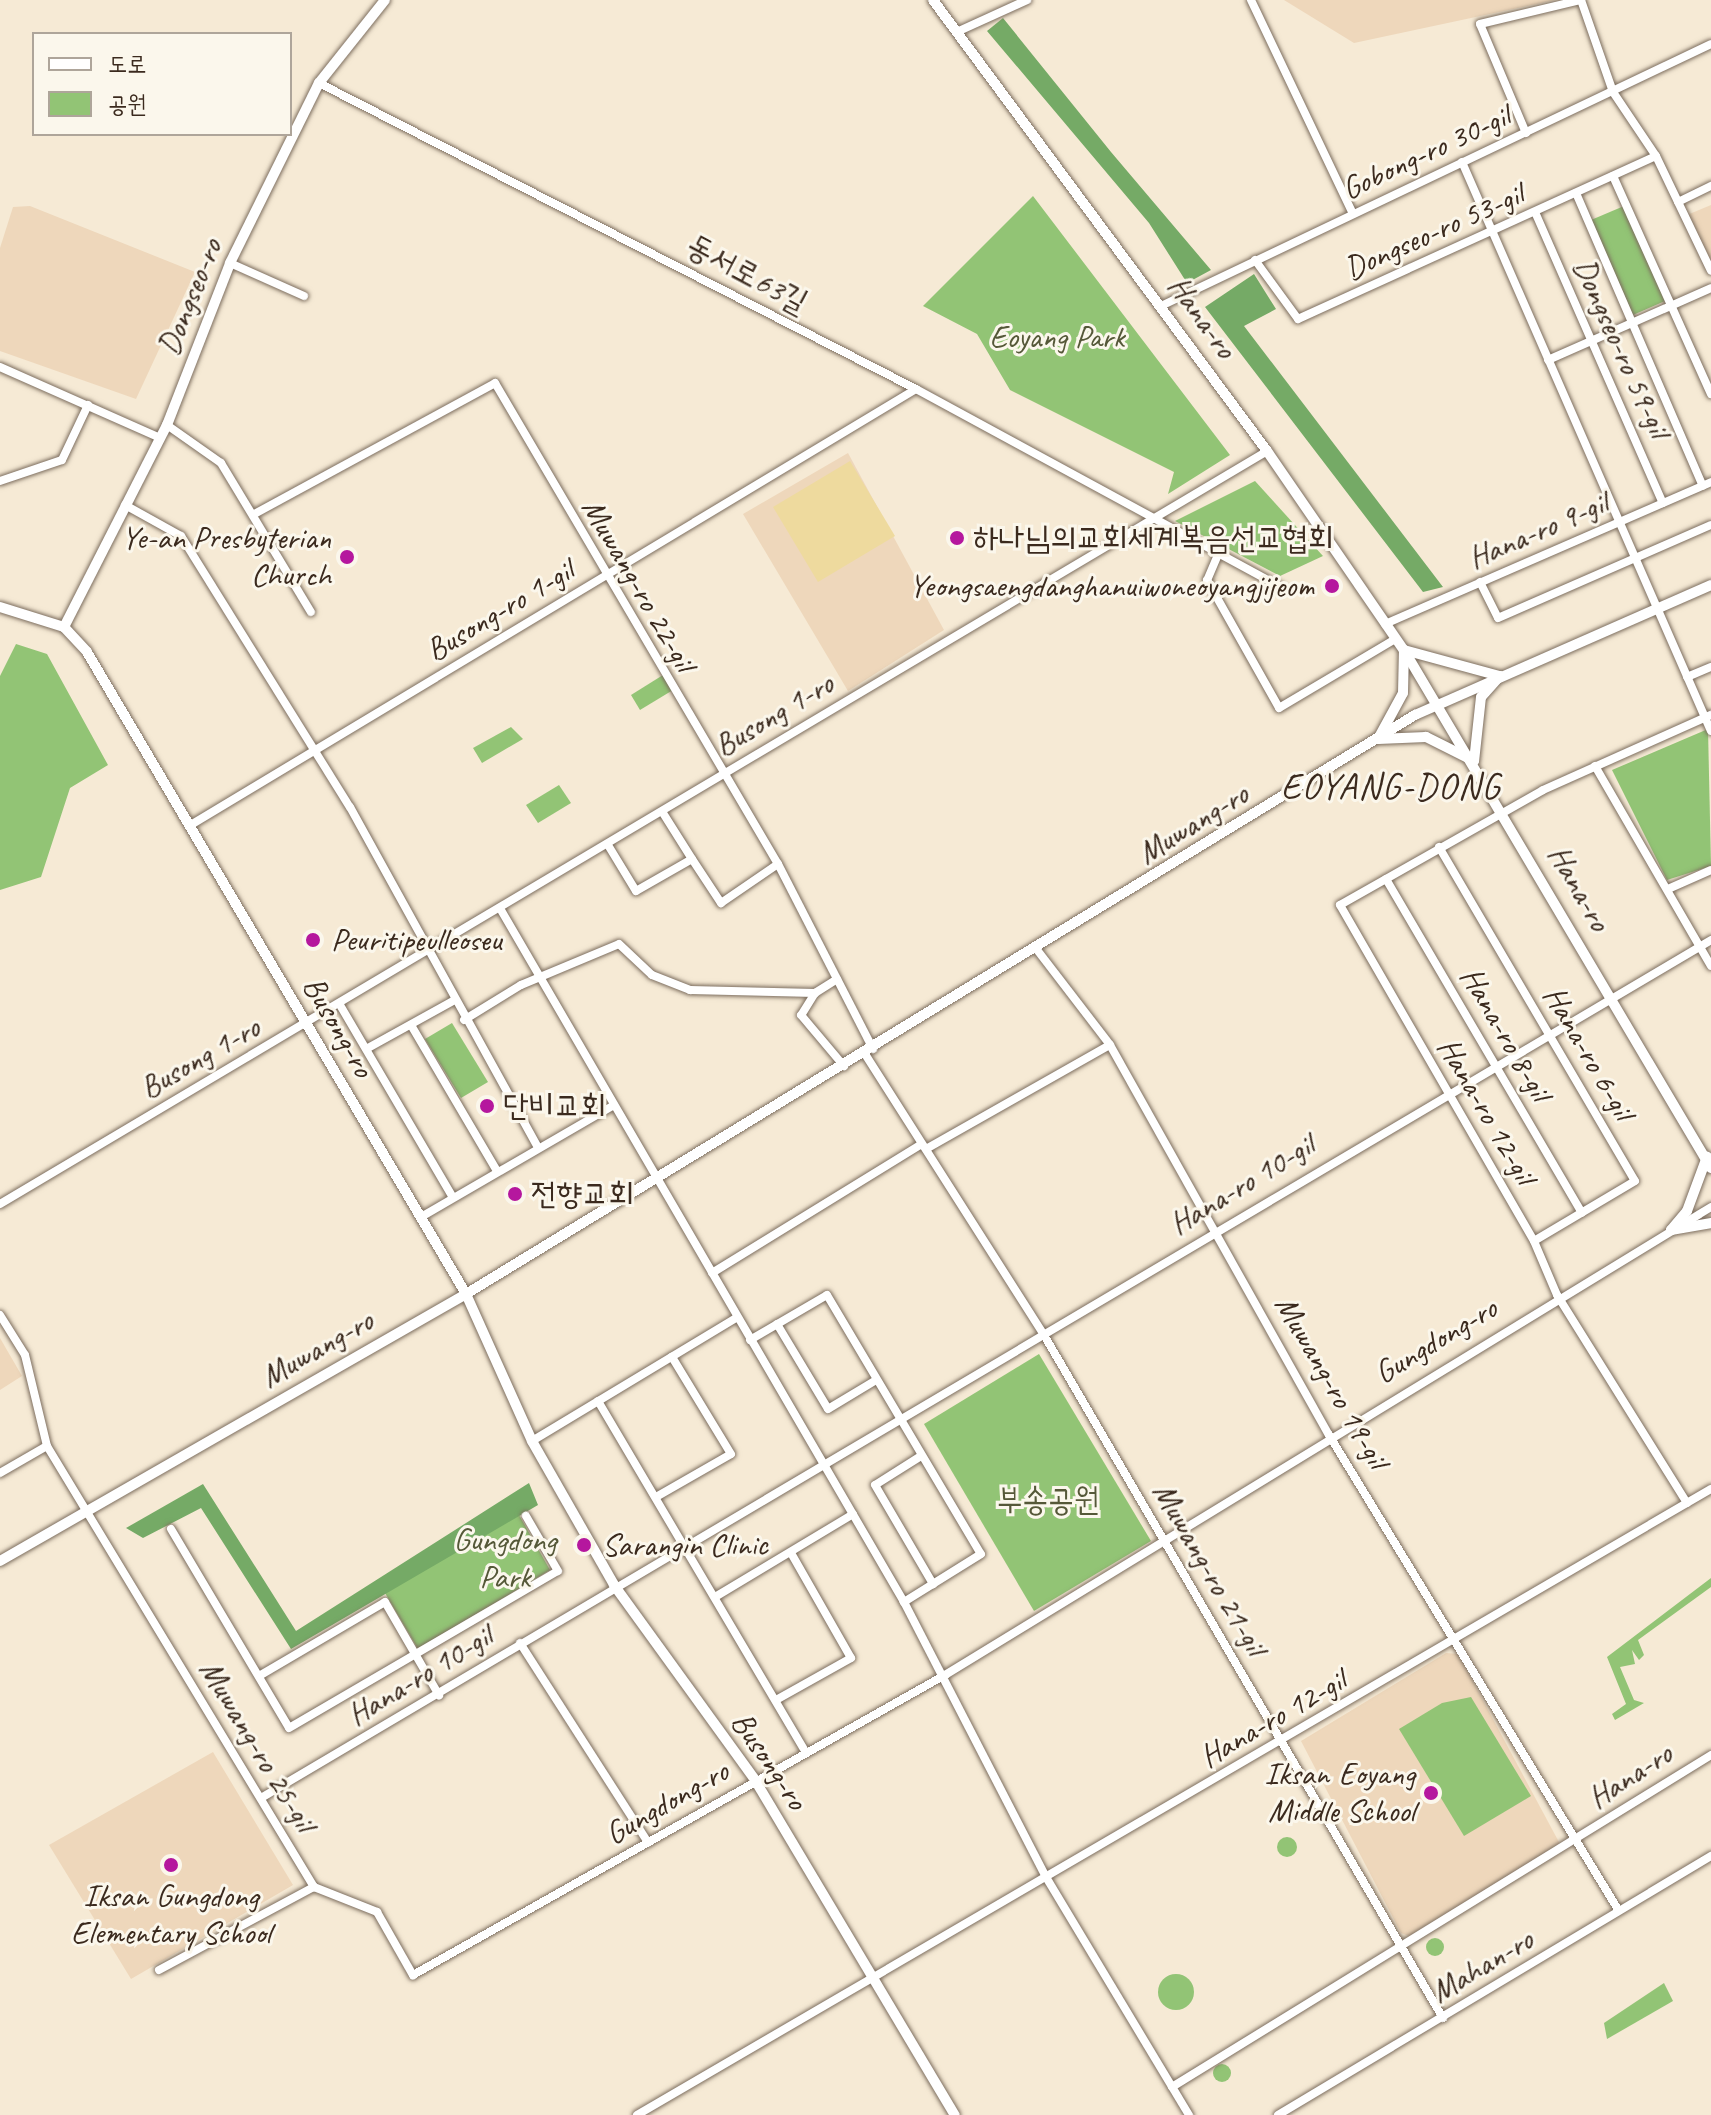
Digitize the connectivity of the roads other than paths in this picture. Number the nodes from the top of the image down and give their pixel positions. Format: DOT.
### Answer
graph roads {
  1 [pos="385,0"];
  2 [pos="933,0"];
  3 [pos="1027,0"];
  4 [pos="1251,0"];
  5 [pos="1581,0"];
  6 [pos="959,31"];
  7 [pos="1711,44"];
  8 [pos="319,83"];
  9 [pos="1613,92"];
  10 [pos="1526,133"];
  11 [pos="1656,156"];
  12 [pos="1462,162"];
  13 [pos="1613,176"];
  14 [pos="1711,186"];
  15 [pos="1576,193"];
  16 [pos="1678,202"];
  17 [pos="1535,212"];
  18 [pos="1353,214"];
  19 [pos="1493,232"];
  20 [pos="1255,260"];
  21 [pos="230,263"];
  22 [pos="1711,271"];
  23 [pos="1711,288"];
  24 [pos="304,296"];
  25 [pos="1673,305"];
  26 [pos="1161,306"];
  27 [pos="1631,323"];
  28 [pos="1590,341"];
  29 [pos="1548,360"];
  30 [pos="0,367"];
  31 [pos="916,389"];
  32 [pos="1711,394"];
  33 [pos="88,405"];
  34 [pos="167,425"];
  35 [pos="160,438"];
  36 [pos="1267,451"];
  37 [pos="0,481"];
  38 [pos="1707,484"];
  39 [pos="1663,503"];
  40 [pos="125,505"];
  41 [pos="256,513"];
  42 [pos="1148,518"];
  43 [pos="1618,522"];
  44 [pos="1711,525"];
  45 [pos="1217,557"];
  46 [pos="1634,559"];
  47 [pos="605,577"];
  48 [pos="1480,582"];
  49 [pos="1711,585"];
  50 [pos="1282,588"];
  51 [pos="0,607"];
  52 [pos="1656,609"];
  53 [pos="311,612"];
  54 [pos="1385,624"];
  55 [pos="64,627"];
  56 [pos="1395,639"];
  57 [pos="1404,650"];
  58 [pos="1711,667"];
  59 [pos="1500,676"];
  60 [pos="1687,677"];
  61 [pos="1438,702"];
  62 [pos="1708,716"];
  63 [pos="1711,731"];
  64 [pos="1378,739"];
  65 [pos="313,750"];
  66 [pos="1474,761"];
  67 [pos="1595,766"];
  68 [pos="723,774"];
  69 [pos="1504,811"];
  70 [pos="663,813"];
  71 [pos="189,826"];
  72 [pos="608,845"];
  73 [pos="1439,847"];
  74 [pos="692,859"];
  75 [pos="778,864"];
  76 [pos="1711,870"];
  77 [pos="1386,879"];
  78 [pos="1668,889"];
  79 [pos="501,910"];
  80 [pos="1711,940"];
  81 [pos="1699,947"];
  82 [pos="1038,951"];
  83 [pos="426,955"];
  84 [pos="1711,966"];
  85 [pos="837,979"];
  86 [pos="541,980"];
  87 [pos="815,993"];
  88 [pos="1611,995"];
  89 [pos="453,1001"];
  90 [pos="340,1005"];
  91 [pos="464,1020"];
  92 [pos="305,1024"];
  93 [pos="411,1025"];
  94 [pos="1548,1032"];
  95 [pos="1110,1045"];
  96 [pos="368,1048"];
  97 [pos="869,1052"];
  98 [pos="1495,1063"];
  99 [pos="844,1067"];
  100 [pos="1446,1092"];
  101 [pos="614,1105"];
  102 [pos="924,1147"];
  103 [pos="538,1148"];
  104 [pos="1707,1157"];
  105 [pos="1711,1168"];
  106 [pos="497,1171"];
  107 [pos="658,1178"];
  108 [pos="452,1196"];
  109 [pos="0,1204"];
  110 [pos="1711,1207"];
  111 [pos="1582,1213"];
  112 [pos="421,1217"];
  113 [pos="1711,1223"];
  114 [pos="1217,1227"];
  115 [pos="1671,1230"];
  116 [pos="1534,1241"];
  117 [pos="712,1273"];
  118 [pos="466,1294"];
  119 [pos="1557,1295"];
  120 [pos="0,1315"];
  121 [pos="736,1318"];
  122 [pos="777,1324"];
  123 [pos="1044,1335"];
  124 [pos="750,1340"];
  125 [pos="672,1357"];
  126 [pos="876,1380"];
  127 [pos="598,1401"];
  128 [pos="900,1420"];
  129 [pos="1329,1435"];
  130 [pos="532,1441"];
  131 [pos="47,1446"];
  132 [pos="921,1456"];
  133 [pos="824,1466"];
  134 [pos="0,1473"];
  135 [pos="1711,1489"];
  136 [pos="656,1497"];
  137 [pos="1687,1503"];
  138 [pos="85,1510"];
  139 [pos="853,1514"];
  140 [pos="526,1516"];
  141 [pos="171,1529"];
  142 [pos="1165,1542"];
  143 [pos="687,1548"];
  144 [pos="791,1553"];
  145 [pos="0,1561"];
  146 [pos="933,1584"];
  147 [pos="614,1585"];
  148 [pos="715,1597"];
  149 [pos="904,1602"];
  150 [pos="1458,1638"];
  151 [pos="520,1643"];
  152 [pos="415,1654"];
  153 [pos="945,1675"];
  154 [pos="259,1676"];
  155 [pos="439,1695"];
  156 [pos="776,1700"];
  157 [pos="1282,1741"];
  158 [pos="804,1749"];
  159 [pos="1711,1755"];
  160 [pos="755,1780"];
  161 [pos="261,1798"];
  162 [pos="1577,1841"];
  163 [pos="648,1842"];
  164 [pos="1711,1856"];
  165 [pos="1046,1877"];
  166 [pos="314,1887"];
  167 [pos="1619,1911"];
  168 [pos="1402,1946"];
  169 [pos="159,1970"];
  170 [pos="873,1978"];
  171 [pos="1443,2018"];
  172 [pos="1172,2087"];
  173 [pos="637,2115"];
  174 [pos="955,2115"];
  175 [pos="1189,2115"];
  176 [pos="1278,2115"];
  1 -- 8 [label="street, Dongseo-ro"];
  2 -- 6 [label="street, Hana-ro"];
  3 -- 6 [label="street"];
  4 -- 18 [label="street"];
  5 -- 9 [label="street"];
  5 -- 10 [label="street"];
  6 -- 26 [label="street, Hana-ro"];
  7 -- 9 [label="street, Gobong-ro 30-gil"];
  8 -- 21 [label="street, Dongseo-ro"];
  8 -- 31 [label="street, 동서로63길"];
  9 -- 10 [label="street, Gobong-ro 30-gil"];
  9 -- 11 [label="street"];
  10 -- 12 [label="street, Gobong-ro 30-gil"];
  11 -- 13 [label="street, Dongseo-ro 53-gil"];
  11 -- 16 [label="street"];
  12 -- 18 [label="street, Gobong-ro 30-gil"];
  12 -- 19 [label="street"];
  13 -- 15 [label="street, Dongseo-ro 53-gil"];
  13 -- 25 [label="street"];
  14 -- 16 [label="street"];
  15 -- 17 [label="street, Dongseo-ro 53-gil"];
  15 -- 27 [label="street"];
  16 -- 22 [label="street"];
  17 -- 19 [label="street, Dongseo-ro 53-gil"];
  17 -- 28 [label="street, Dongseo-ro 59-gil"];
  18 -- 20 [label="street, Gobong-ro 30-gil"];
  19 -- 20 [label="street, Dongseo-ro 53-gil"];
  19 -- 29 [label="street"];
  20 -- 26 [label="street, Gobong-ro 30-gil"];
  21 -- 24 [label="street"];
  21 -- 34 [label="street, Dongseo-ro"];
  23 -- 25 [label="street"];
  25 -- 27 [label="street"];
  25 -- 32 [label="street"];
  26 -- 36 [label="street, Hana-ro"];
  27 -- 28 [label="street"];
  27 -- 38 [label="street"];
  28 -- 29 [label="street"];
  28 -- 39 [label="street, Dongseo-ro 59-gil"];
  29 -- 43 [label="street"];
  30 -- 33 [label="street"];
  31 -- 42 [label="street, 동서로63길"];
  31 -- 47 [label="street, Busong-ro 1-gil"];
  33 -- 35 [label="street"];
  33 -- 37 [label="street"];
  34 -- 35 [label="street, Dongseo-ro"];
  34 -- 41 [label="street"];
  35 -- 40 [label="street, Dongseo-ro"];
  36 -- 42 [label="street, Busong 1-ro"];
  36 -- 54 [label="street, Hana-ro"];
  38 -- 39 [label="street, Hana-ro 9-gil"];
  39 -- 43 [label="street, Hana-ro 9-gil"];
  40 -- 55 [label="street, Dongseo-ro"];
  40 -- 65 [label="street"];
  41 -- 47 [label="street, Muwang-ro 22-gil"];
  41 -- 53 [label="street"];
  42 -- 45 [label="street"];
  42 -- 68 [label="street, Busong 1-ro"];
  43 -- 46 [label="street"];
  43 -- 48 [label="street, Hana-ro 9-gil"];
  44 -- 46 [label="street"];
  45 -- 50 [label="street"];
  45 -- 56 [label="street"];
  46 -- 48 [label="street"];
  46 -- 52 [label="street"];
  47 -- 65 [label="street, Busong-ro 1-gil"];
  47 -- 68 [label="street, Muwang-ro 22-gil"];
  48 -- 54 [label="street, Hana-ro 9-gil"];
  49 -- 52 [label="street, Muwang-ro"];
  51 -- 55 [label="street"];
  52 -- 59 [label="street, Muwang-ro"];
  52 -- 60 [label="street"];
  54 -- 56 [label="street, Hana-ro"];
  55 -- 71 [label="street, Busong-ro"];
  56 -- 57 [label="street, Hana-ro"];
  57 -- 59 [label="street"];
  57 -- 61 [label="street, Hana-ro"];
  57 -- 64 [label="street"];
  58 -- 60 [label="street"];
  59 -- 61 [label="street, Muwang-ro"];
  59 -- 66 [label="street"];
  60 -- 62 [label="street"];
  61 -- 64 [label="street, Muwang-ro"];
  61 -- 66 [label="street, Hana-ro"];
  62 -- 63 [label="street"];
  62 -- 67 [label="street, Hana-ro 12-gil"];
  64 -- 66 [label="street"];
  64 -- 82 [label="street, Muwang-ro"];
  65 -- 71 [label="street, Busong-ro 1-gil"];
  65 -- 83 [label="street"];
  66 -- 69 [label="street, Hana-ro"];
  67 -- 69 [label="street, Hana-ro 12-gil"];
  67 -- 78 [label="street"];
  68 -- 70 [label="street, Busong 1-ro"];
  68 -- 75 [label="street, Muwang-ro 22-gil"];
  69 -- 73 [label="street, Hana-ro 12-gil"];
  69 -- 88 [label="street, Hana-ro"];
  70 -- 72 [label="street, Busong 1-ro"];
  70 -- 74 [label="street"];
  71 -- 92 [label="street, Busong-ro"];
  72 -- 74 [label="street"];
  72 -- 79 [label="street, Busong 1-ro"];
  73 -- 77 [label="street, Hana-ro 12-gil"];
  73 -- 94 [label="street, Hana-ro 6-gil"];
  74 -- 75 [label="street"];
  75 -- 85 [label="street, Muwang-ro 22-gil"];
  76 -- 78 [label="street"];
  77 -- 98 [label="street, Hana-ro 8-gil"];
  77 -- 100 [label="street, Hana-ro 12-gil"];
  78 -- 81 [label="street"];
  79 -- 83 [label="street, Busong 1-ro"];
  79 -- 86 [label="street"];
  80 -- 81 [label="street, Hana-ro 10-gil"];
  81 -- 84 [label="street"];
  81 -- 88 [label="street, Hana-ro 10-gil"];
  82 -- 95 [label="street, Muwang-ro 19-gil"];
  82 -- 97 [label="street, Muwang-ro"];
  83 -- 89 [label="street"];
  83 -- 90 [label="street, Busong 1-ro"];
  85 -- 87 [label="street"];
  85 -- 97 [label="street, Muwang-ro 22-gil"];
  86 -- 87 [label="street"];
  86 -- 91 [label="street"];
  86 -- 101 [label="street"];
  87 -- 99 [label="street"];
  88 -- 94 [label="street, Hana-ro 10-gil"];
  88 -- 104 [label="street, Hana-ro"];
  89 -- 91 [label="street"];
  89 -- 93 [label="street"];
  90 -- 92 [label="street, Busong 1-ro"];
  90 -- 96 [label="street"];
  91 -- 103 [label="street"];
  92 -- 109 [label="street, Busong 1-ro"];
  92 -- 112 [label="street, Busong-ro"];
  93 -- 96 [label="street"];
  93 -- 106 [label="street"];
  94 -- 98 [label="street, Hana-ro 10-gil"];
  94 -- 111 [label="street, Hana-ro 6-gil"];
  95 -- 102 [label="street"];
  95 -- 114 [label="street, Muwang-ro 19-gil"];
  96 -- 108 [label="street"];
  97 -- 99 [label="street, Muwang-ro"];
  97 -- 102 [label="street, Muwang-ro 21-gil"];
  98 -- 100 [label="street, Hana-ro 10-gil"];
  98 -- 111 [label="street, Hana-ro 8-gil"];
  99 -- 107 [label="street, Muwang-ro"];
  100 -- 114 [label="street, Hana-ro 10-gil"];
  100 -- 116 [label="street, Hana-ro 12-gil"];
  101 -- 103 [label="street"];
  101 -- 107 [label="street"];
  102 -- 117 [label="street"];
  102 -- 123 [label="street, Muwang-ro 21-gil"];
  103 -- 106 [label="street"];
  104 -- 105 [label="street, Hana-ro"];
  104 -- 115 [label="street"];
  106 -- 108 [label="street"];
  107 -- 117 [label="street"];
  107 -- 118 [label="street, Muwang-ro"];
  108 -- 112 [label="street"];
  110 -- 115 [label="street, Gungdong-ro"];
  111 -- 116 [label="street, Hana-ro 6-gil"];
  112 -- 118 [label="street, Busong-ro"];
  113 -- 115 [label="street"];
  114 -- 123 [label="street, Hana-ro 10-gil"];
  114 -- 129 [label="street, Muwang-ro 19-gil"];
  115 -- 119 [label="street, Gungdong-ro"];
  116 -- 119 [label="street, Hana-ro 12-gil"];
  117 -- 121 [label="street"];
  118 -- 130 [label="street, Busong-ro"];
  118 -- 138 [label="street, Muwang-ro"];
  119 -- 129 [label="street, Gungdong-ro"];
  119 -- 137 [label="street, Hana-ro 12-gil"];
  120 -- 131 [label="street, Muwang-ro 25-gil"];
  121 -- 124 [label="street"];
  121 -- 125 [label="street"];
  122 -- 124 [label="street"];
  122 -- 126 [label="street"];
  122 -- 126 [label="street"];
  123 -- 128 [label="street, Hana-ro 10-gil"];
  123 -- 142 [label="street, Muwang-ro 21-gil"];
  124 -- 133 [label="street"];
  125 -- 127 [label="street"];
  125 -- 136 [label="street"];
  126 -- 128 [label="street"];
  127 -- 130 [label="street"];
  127 -- 136 [label="street"];
  128 -- 132 [label="street"];
  128 -- 133 [label="street, Hana-ro 10-gil"];
  129 -- 142 [label="street, Gungdong-ro"];
  129 -- 150 [label="street, Muwang-ro 19-gil"];
  130 -- 147 [label="street, Busong-ro"];
  131 -- 134 [label="street"];
  131 -- 138 [label="street, Muwang-ro 25-gil"];
  132 -- 146 [label="street"];
  132 -- 146 [label="street"];
  133 -- 139 [label="street"];
  133 -- 143 [label="street, Hana-ro 10-gil"];
  135 -- 137 [label="street, Hana-ro 12-gil"];
  136 -- 143 [label="street"];
  137 -- 150 [label="street, Hana-ro 12-gil"];
  138 -- 145 [label="street, Muwang-ro"];
  138 -- 161 [label="street, Muwang-ro 25-gil"];
  139 -- 144 [label="street"];
  139 -- 149 [label="street"];
  140 -- 152 [label="street"];
  141 -- 154 [label="street"];
  142 -- 153 [label="street, Gungdong-ro"];
  142 -- 157 [label="street, Muwang-ro 21-gil"];
  143 -- 147 [label="street, Hana-ro 10-gil"];
  143 -- 148 [label="street"];
  144 -- 148 [label="street"];
  144 -- 156 [label="street"];
  146 -- 149 [label="street"];
  147 -- 151 [label="street, Hana-ro 10-gil"];
  147 -- 160 [label="street, Busong-ro"];
  148 -- 156 [label="street"];
  149 -- 153 [label="street"];
  150 -- 157 [label="street, Hana-ro 12-gil"];
  150 -- 162 [label="street, Muwang-ro 19-gil"];
  151 -- 155 [label="street, Hana-ro 10-gil"];
  151 -- 163 [label="street"];
  152 -- 154 [label="street"];
  152 -- 154 [label="street"];
  152 -- 155 [label="street"];
  153 -- 158 [label="street, Gungdong-ro"];
  153 -- 165 [label="street"];
  155 -- 161 [label="street, Hana-ro 10-gil"];
  156 -- 158 [label="street"];
  157 -- 165 [label="street, Hana-ro 12-gil"];
  157 -- 168 [label="street, Muwang-ro 21-gil"];
  158 -- 160 [label="street, Gungdong-ro"];
  159 -- 162 [label="street, Hana-ro"];
  160 -- 163 [label="street, Gungdong-ro"];
  160 -- 170 [label="street, Busong-ro"];
  161 -- 166 [label="street, Muwang-ro 25-gil"];
  162 -- 167 [label="street, Muwang-ro 19-gil"];
  162 -- 168 [label="street"];
  163 -- 166 [label="street, Gungdong-ro"];
  164 -- 167 [label="street, Mahan-ro"];
  165 -- 170 [label="street, Hana-ro 12-gil"];
  165 -- 172 [label="street"];
  166 -- 169 [label="street"];
  167 -- 171 [label="street, Mahan-ro"];
  168 -- 171 [label="street, Muwang-ro 21-gil"];
  168 -- 172 [label="street"];
  170 -- 173 [label="street, Hana-ro 12-gil"];
  170 -- 174 [label="street, Busong-ro"];
  171 -- 176 [label="street, Mahan-ro"];
  172 -- 175 [label="street"];
}
